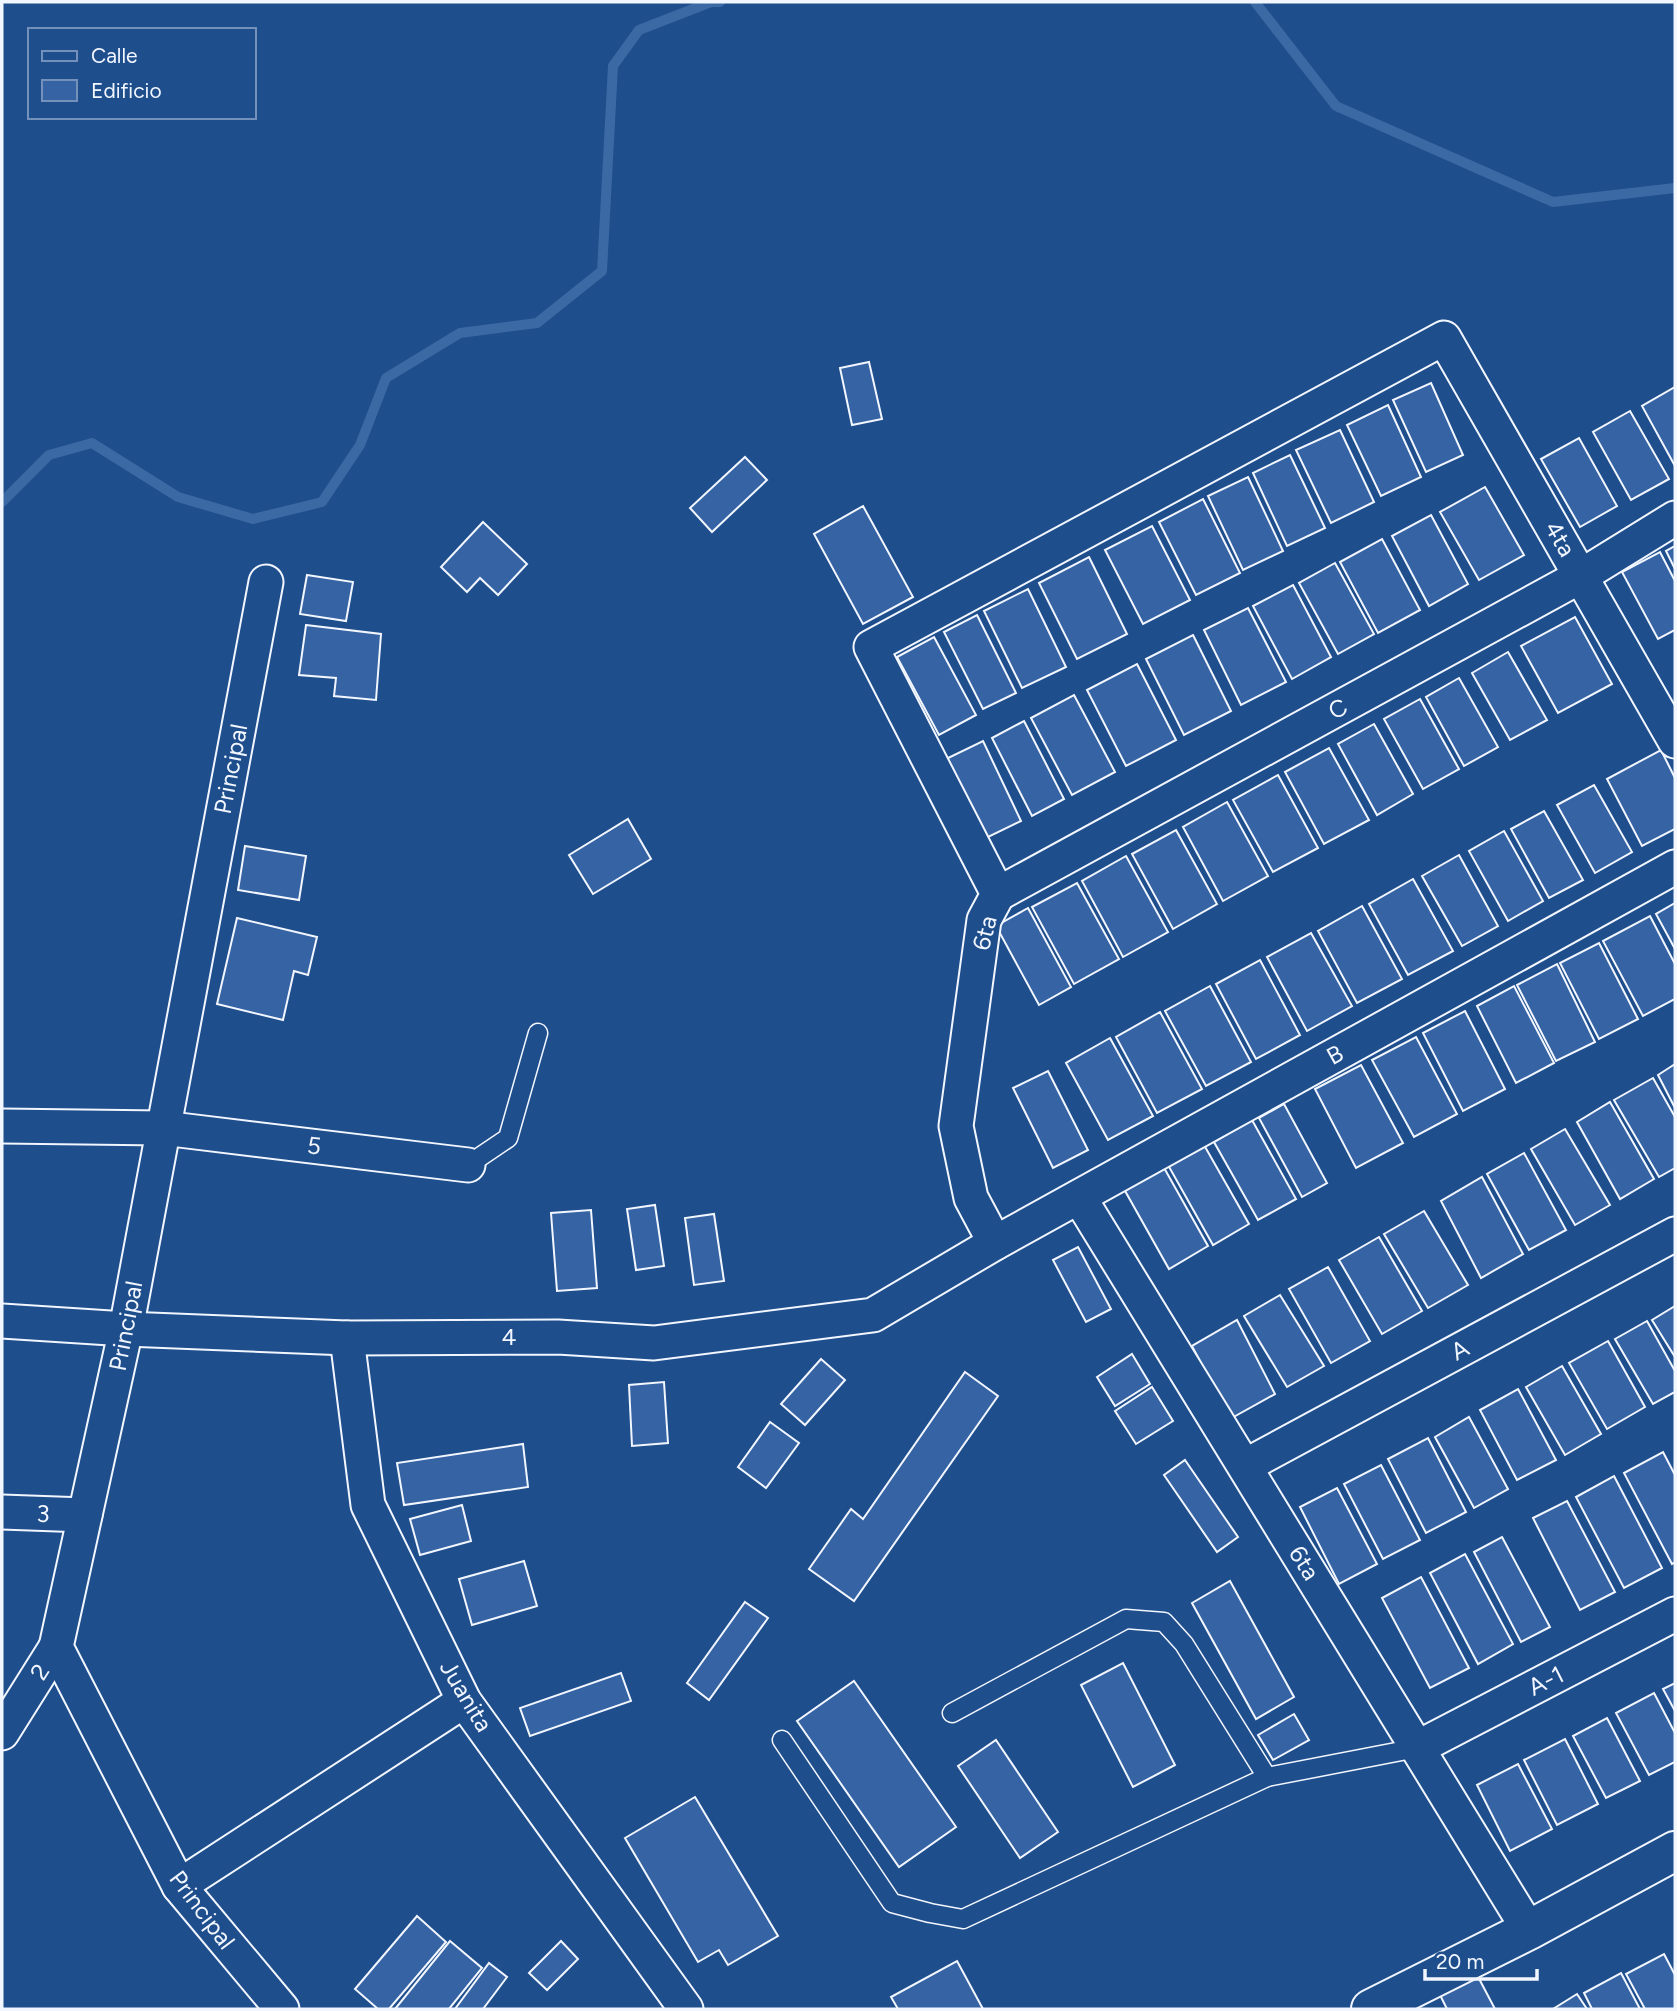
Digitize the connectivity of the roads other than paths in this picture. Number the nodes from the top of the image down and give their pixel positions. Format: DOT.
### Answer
graph roads {
  1 [pos="1675,518"];
  2 [pos="1581,576"];
  3 [pos="267,582"];
  4 [pos="871,647"];
  5 [pos="1675,741"];
  6 [pos="1675,867"];
  7 [pos="999,894"];
  8 [pos="538,1033"];
  9 [pos="2,1126"];
  10 [pos="163,1128"];
  11 [pos="468,1165"];
  12 [pos="1079,1197"];
  13 [pos="1675,1234"];
  14 [pos="995,1243"];
  15 [pos="2,1321"];
  16 [pos="126,1329"];
  17 [pos="347,1338"];
  18 [pos="1245,1466"];
  19 [pos="2,1512"];
  20 [pos="85,1515"];
  21 [pos="1675,1614"];
  22 [pos="55,1647"];
  23 [pos="464,1701"];
  24 [pos="952,1713"];
  25 [pos="2,1733"];
  26 [pos="782,1740"];
  27 [pos="1417,1748"];
  28 [pos="1267,1777"];
  29 [pos="1675,1851"];
  30 [pos="179,1885"];
  31 [pos="1529,1930"];
  32 [pos="282,2009"];
  33 [pos="686,2009"];
  34 [pos="1371,2009"];
  1 -- 2 [label="street, C"];
  2 -- 4 [label="street, 4ta"];
  2 -- 5 [label="street, 4ta"];
  2 -- 7 [label="street, C"];
  3 -- 10 [label="street, Principal"];
  4 -- 7 [label="street, 6ta"];
  6 -- 12 [label="street, B"];
  7 -- 14 [label="street, 6ta"];
  8 -- 11 [label="lane, 5"];
  9 -- 10 [label="street, 5"];
  10 -- 11 [label="street, 5"];
  10 -- 16 [label="street, Principal"];
  12 -- 14 [label="street, B"];
  12 -- 18 [label="street, 6ta"];
  13 -- 18 [label="street, A"];
  14 -- 17 [label="street, 4"];
  15 -- 16 [label="street, 4"];
  16 -- 17 [label="street, 4"];
  16 -- 20 [label="street, Principal"];
  17 -- 23 [label="street, Juanita"];
  18 -- 27 [label="street, 6ta"];
  19 -- 20 [label="street, 3"];
  20 -- 22 [label="street, Principal"];
  21 -- 27 [label="street, A-1"];
  22 -- 25 [label="street, 2"];
  22 -- 30 [label="street, Principal"];
  23 -- 30 [label="street"];
  23 -- 33 [label="street, Juanita"];
  24 -- 28 [label="lane"];
  26 -- 28 [label="lane"];
  27 -- 28 [label="lane"];
  27 -- 31 [label="street, 6ta"];
  29 -- 31 [label="street"];
  30 -- 32 [label="street, Principal"];
  31 -- 34 [label="street"];
}
